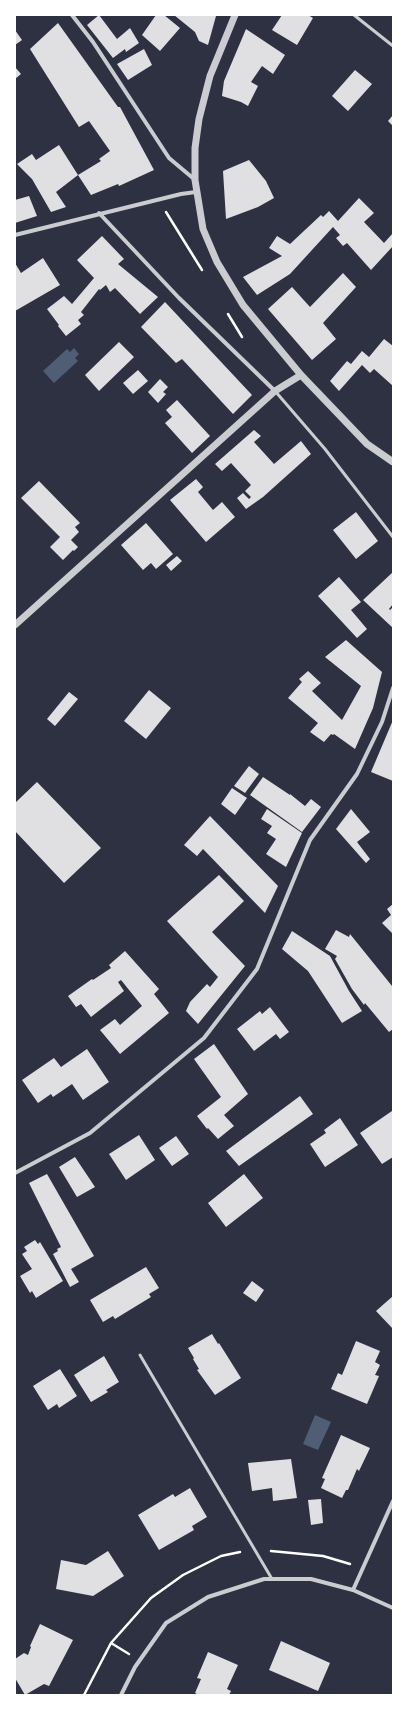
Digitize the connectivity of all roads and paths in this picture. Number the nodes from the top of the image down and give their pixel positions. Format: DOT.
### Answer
graph roads {
  1 [pos="72,15"];
  2 [pos="235,15"];
  3 [pos="354,15"];
  4 [pos="393,46"];
  5 [pos="195,180"];
  6 [pos="196,192"];
  7 [pos="99,214"];
  8 [pos="15,235"];
  9 [pos="301,375"];
  10 [pos="275,391"];
  11 [pos="393,462"];
  12 [pos="393,537"];
  13 [pos="15,625"];
  14 [pos="393,688"];
  15 [pos="15,1174"];
  16 [pos="140,1355"];
  17 [pos="393,1501"];
  18 [pos="272,1579"];
  19 [pos="353,1590"];
  20 [pos="393,1608"];
  21 [pos="140,1661"];
  22 [pos="84,1695"];
  23 [pos="121,1695"];
  1 -- 5 [label="street"];
  2 -- 5 [label="street"];
  3 -- 4 [label="lane"];
  5 -- 6 [label="street"];
  6 -- 7 [label="street"];
  6 -- 9 [label="street"];
  7 -- 8 [label="street"];
  7 -- 10 [label="street"];
  9 -- 10 [label="street"];
  9 -- 11 [label="street"];
  10 -- 12 [label="lane"];
  10 -- 13 [label="street"];
  14 -- 15 [label="street"];
  16 -- 18 [label="lane"];
  17 -- 19 [label="street"];
  18 -- 19 [label="street"];
  18 -- 21 [label="street"];
  19 -- 20 [label="street"];
  21 -- 22 [label="path"];
  21 -- 23 [label="street"];
}
